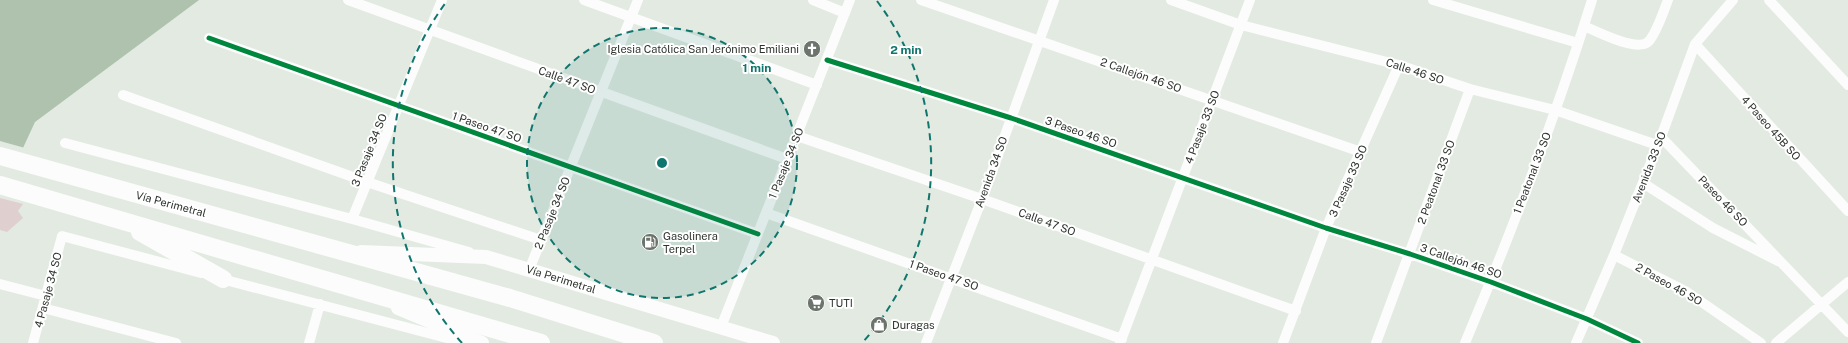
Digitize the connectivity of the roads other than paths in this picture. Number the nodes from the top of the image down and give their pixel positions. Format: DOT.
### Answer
graph roads {
  1 [pos="348,0"];
  2 [pos="442,0"];
  3 [pos="584,0"];
  4 [pos="638,0"];
  5 [pos="813,0"];
  6 [pos="850,0"];
  7 [pos="921,0"];
  8 [pos="1054,0"];
  9 [pos="1171,0"];
  10 [pos="1250,0"];
  11 [pos="1433,0"];
  12 [pos="1592,0"];
  13 [pos="1668,0"];
  14 [pos="1732,0"];
  15 [pos="1769,0"];
  16 [pos="845,13"];
  17 [pos="631,18"];
  18 [pos="1241,25"];
  19 [pos="1584,26"];
  20 [pos="430,30"];
  21 [pos="209,38"];
  22 [pos="1040,41"];
  23 [pos="1578,43"];
  24 [pos="1695,44"];
  25 [pos="826,60"];
  26 [pos="1399,64"];
  27 [pos="817,85"];
  28 [pos="1848,85"];
  29 [pos="1470,89"];
  30 [pos="601,92"];
  31 [pos="123,95"];
  32 [pos="1212,99"];
  33 [pos="398,107"];
  34 [pos="1555,110"];
  35 [pos="1011,118"];
  36 [pos="797,136"];
  37 [pos="1659,141"];
  38 [pos="65,143"];
  39 [pos="1361,152"];
  40 [pos="0,156"];
  41 [pos="787,159"];
  42 [pos="570,167"];
  43 [pos="1183,178"];
  44 [pos="367,182"];
  45 [pos="1642,183"];
  46 [pos="0,184"];
  47 [pos="982,198"];
  48 [pos="1848,211"];
  49 [pos="766,213"];
  50 [pos="113,217"];
  51 [pos="352,219"];
  52 [pos="1326,228"];
  53 [pos="758,234"];
  54 [pos="541,240"];
  55 [pos="343,251"];
  56 [pos="1410,254"];
  57 [pos="1614,255"];
  58 [pos="486,257"];
  59 [pos="1152,260"];
  60 [pos="1785,265"];
  61 [pos="528,270"];
  62 [pos="950,277"];
  63 [pos="223,279"];
  64 [pos="333,281"];
  65 [pos="1490,282"];
  66 [pos="1848,282"];
  67 [pos="0,284"];
  68 [pos="46,296"];
  69 [pos="320,304"];
  70 [pos="1823,304"];
  71 [pos="43,308"];
  72 [pos="1296,310"];
  73 [pos="1586,319"];
  74 [pos="721,327"];
  75 [pos="1848,332"];
  76 [pos="1121,341"];
  77 [pos="33,343"];
  78 [pos="176,343"];
  79 [pos="309,343"];
  80 [pos="466,343"];
  81 [pos="482,343"];
  82 [pos="541,343"];
  83 [pos="654,343"];
  84 [pos="773,343"];
  85 [pos="926,343"];
  86 [pos="1283,343"];
  87 [pos="1376,343"];
  88 [pos="1465,343"];
  89 [pos="1576,343"];
  90 [pos="1638,343"];
  91 [pos="1761,343"];
  92 [pos="1776,343"];
  1 -- 20 [label="street, Calle 47 SO"];
  2 -- 20 [label="street, 3 Pasaje 34 SO"];
  3 -- 17 [label="street"];
  4 -- 17 [label="street, 2 Pasaje 34 SO"];
  5 -- 16 [label="street"];
  6 -- 16 [label="street, 1 Pasaje 34 SO"];
  7 -- 22 [label="street, 2 Callejón 46 SO"];
  8 -- 22 [label="street, Avenida 34 SO"];
  9 -- 18 [label="street, Calle 46 SO"];
  10 -- 18 [label="street, 4 Pasaje 33 SO"];
  11 -- 23 [label="street"];
  12 -- 19 [label="street, 1 Peatonal 33 SO"];
  13 -- 19 [label="street"];
  14 -- 24 [label="street, Avenida 33 SO"];
  15 -- 28 [label="street"];
  16 -- 25 [label="street, 1 Pasaje 34 SO"];
  17 -- 27 [label="street"];
  17 -- 30 [label="street, 2 Pasaje 34 SO"];
  18 -- 26 [label="street, Calle 46 SO"];
  18 -- 32 [label="street, 4 Pasaje 33 SO"];
  19 -- 23 [label="street, 1 Peatonal 33 SO"];
  20 -- 30 [label="street, Calle 47 SO"];
  20 -- 33 [label="street, 3 Pasaje 34 SO"];
  21 -- 33 [label="street, 1 Paseo 47 SO"];
  22 -- 32 [label="street, 2 Callejón 46 SO"];
  22 -- 35 [label="street, Avenida 34 SO"];
  23 -- 34 [label="street, 1 Peatonal 33 SO"];
  24 -- 37 [label="street, Avenida 33 SO"];
  24 -- 48 [label="street, 4 Paseo 45B SO"];
  25 -- 27 [label="street, 1 Pasaje 34 SO"];
  25 -- 35 [label="street, 3 Paseo 46 SO"];
  26 -- 29 [label="street, Calle 46 SO"];
  26 -- 39 [label="street, 3 Pasaje 33 SO"];
  27 -- 36 [label="street, 1 Pasaje 34 SO"];
  29 -- 34 [label="street, Calle 46 SO"];
  29 -- 56 [label="street, 2 Peatonal 33 SO"];
  30 -- 41 [label="street, Calle 47 SO"];
  30 -- 42 [label="street, 2 Pasaje 34 SO"];
  31 -- 44 [label="street"];
  32 -- 39 [label="street, 2 Callejón 46 SO"];
  32 -- 43 [label="street, 4 Pasaje 33 SO"];
  33 -- 42 [label="street, 1 Paseo 47 SO"];
  33 -- 44 [label="street, 3 Pasaje 34 SO"];
  34 -- 37 [label="street, Calle 46 SO"];
  34 -- 65 [label="street, 1 Peatonal 33 SO"];
  35 -- 43 [label="street, 3 Paseo 46 SO"];
  35 -- 47 [label="street, Avenida 34 SO"];
  36 -- 41 [label="street, 1 Pasaje 34 SO"];
  36 -- 47 [label="street, Calle 47 SO"];
  37 -- 45 [label="street, Avenida 33 SO"];
  37 -- 60 [label="street, Paseo 46 SO"];
  38 -- 51 [label="street"];
  39 -- 52 [label="street, 3 Pasaje 33 SO"];
  40 -- 55 [label="highway, Vía Perimetral"];
  41 -- 49 [label="street, 1 Pasaje 34 SO"];
  42 -- 53 [label="street, 1 Paseo 47 SO"];
  42 -- 54 [label="street, 2 Pasaje 34 SO"];
  43 -- 52 [label="street, 3 Paseo 46 SO"];
  43 -- 59 [label="street, 4 Pasaje 33 SO"];
  44 -- 51 [label="street, 3 Pasaje 34 SO"];
  44 -- 54 [label="street"];
  45 -- 57 [label="street, Avenida 33 SO"];
  45 -- 60 [label="street, Paseo 46 SO"];
  46 -- 50 [label="highway"];
  47 -- 59 [label="street, Calle 47 SO"];
  47 -- 62 [label="street, Avenida 34 SO"];
  49 -- 53 [label="street, 1 Pasaje 34 SO"];
  49 -- 62 [label="street, 1 Paseo 47 SO"];
  50 -- 63 [label="highway"];
  50 -- 64 [label="highway"];
  51 -- 58 [label="street"];
  52 -- 56 [label="street, 3 Callejón 46 SO"];
  52 -- 72 [label="street, 3 Pasaje 33 SO"];
  53 -- 74 [label="street, 1 Pasaje 34 SO"];
  54 -- 61 [label="street, 2 Pasaje 34 SO"];
  55 -- 58 [label="street, Vía Perimetral"];
  55 -- 83 [label="highway, Vía Perimetral"];
  56 -- 65 [label="street, 3 Callejón 46 SO"];
  56 -- 87 [label="street, 2 Peatonal 33 SO"];
  57 -- 73 [label="street, Avenida 33 SO"];
  57 -- 91 [label="street, 2 Paseo 46 SO"];
  58 -- 61 [label="street, Vía Perimetral"];
  59 -- 72 [label="street, Calle 47 SO"];
  59 -- 76 [label="street, 4 Pasaje 33 SO"];
  60 -- 70 [label="street, Paseo 46 SO"];
  61 -- 74 [label="street, Vía Perimetral"];
  62 -- 76 [label="street, 1 Paseo 47 SO"];
  62 -- 85 [label="street, Avenida 34 SO"];
  63 -- 68 [label="street, 4 Pasaje 34 SO"];
  63 -- 69 [label="street"];
  64 -- 81 [label="street"];
  64 -- 82 [label="highway"];
  65 -- 73 [label="street, 3 Callejón 46 SO"];
  65 -- 88 [label="street, 1 Peatonal 33 SO"];
  66 -- 70 [label="street"];
  67 -- 68 [label="street"];
  68 -- 71 [label="street, 4 Pasaje 34 SO"];
  69 -- 79 [label="street"];
  69 -- 80 [label="street"];
  70 -- 75 [label="street, Paseo 46 SO"];
  70 -- 92 [label="street"];
  71 -- 77 [label="street, 4 Pasaje 34 SO"];
  71 -- 78 [label="street"];
  72 -- 86 [label="street, 3 Pasaje 33 SO"];
  73 -- 89 [label="street, Avenida 33 SO"];
  73 -- 90 [label="street"];
  74 -- 84 [label="street, Vía Perimetral"];
}
